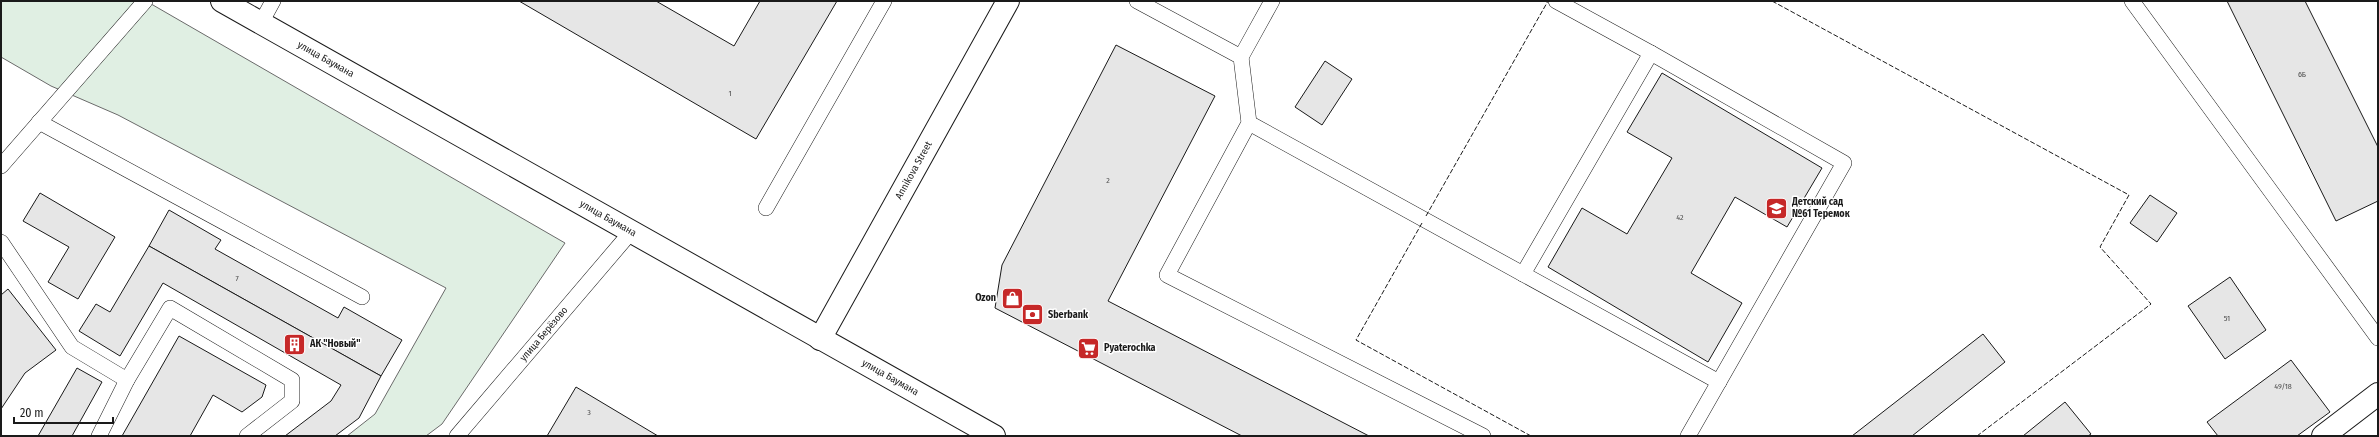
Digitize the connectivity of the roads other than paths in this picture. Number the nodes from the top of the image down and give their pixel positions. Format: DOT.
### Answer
graph roads {
  1 [pos="145,1"];
  2 [pos="222,1"];
  3 [pos="273,1"];
  4 [pos="884,1"];
  5 [pos="1008,1"];
  6 [pos="1137,1"];
  7 [pos="1272,1"];
  8 [pos="1556,1"];
  9 [pos="2132,1"];
  10 [pos="261,23"];
  11 [pos="1651,53"];
  12 [pos="1241,57"];
  13 [pos="39,122"];
  14 [pos="1248,123"];
  15 [pos="1,166"];
  16 [pos="766,208"];
  17 [pos="630,232"];
  18 [pos="1,242"];
  19 [pos="6,262"];
  20 [pos="1523,274"];
  21 [pos="362,297"];
  22 [pos="2378,338"];
  23 [pos="820,339"];
  24 [pos="127,380"];
  25 [pos="1719,382"];
  26 [pos="2378,394"];
  27 [pos="989,435"];
  28 [pos="99,436"];
  29 [pos="247,436"];
  30 [pos="457,436"];
  31 [pos="1483,436"];
  32 [pos="1688,436"];
  33 [pos="2323,436"];
  1 -- 13 [label="lane"];
  2 -- 10 [label="street, улица Баумана"];
  3 -- 10 [label="lane"];
  4 -- 16 [label="lane"];
  5 -- 23 [label="street, Annikova Street"];
  6 -- 12 [label="lane"];
  7 -- 12 [label="lane"];
  8 -- 11 [label="lane"];
  9 -- 22 [label="lane"];
  10 -- 17 [label="street, улица Баумана"];
  11 -- 20 [label="lane"];
  11 -- 25 [label="lane"];
  12 -- 14 [label="lane"];
  13 -- 15 [label="lane"];
  13 -- 21 [label="lane"];
  14 -- 20 [label="lane"];
  14 -- 31 [label="lane"];
  17 -- 23 [label="street, улица Баумана"];
  17 -- 30 [label="lane, улица Берёзово"];
  18 -- 19 [label="lane"];
  19 -- 24 [label="lane"];
  20 -- 25 [label="lane"];
  23 -- 27 [label="street, улица Баумана"];
  24 -- 28 [label="lane"];
  24 -- 29 [label="lane"];
  25 -- 32 [label="lane"];
  26 -- 33 [label="street"];
}
